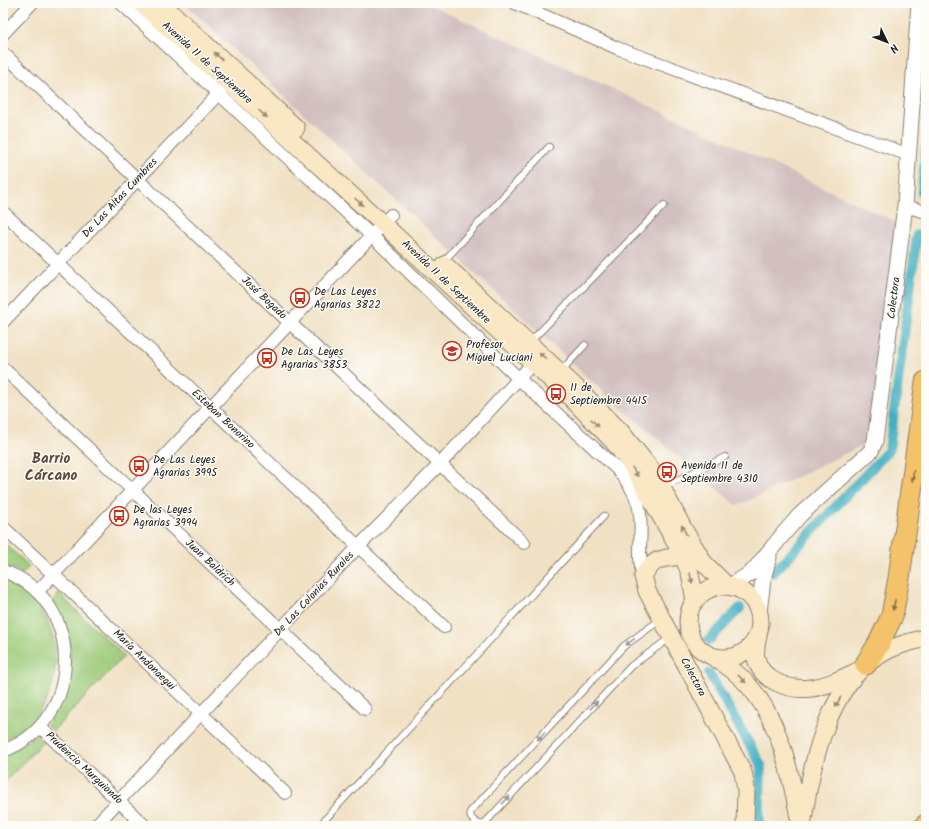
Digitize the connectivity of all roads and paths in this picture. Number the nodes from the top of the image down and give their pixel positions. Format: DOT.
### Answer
graph roads {
  1 [pos="32,3"];
  2 [pos="121,3"];
  3 [pos="141,3"];
  4 [pos="160,3"];
  5 [pos="515,3"];
  6 [pos="919,3"];
  7 [pos="3,34"];
  8 [pos="3,53"];
  9 [pos="228,84"];
  10 [pos="549,147"];
  11 [pos="909,155"];
  12 [pos="138,180"];
  13 [pos="664,205"];
  14 [pos="905,206"];
  15 [pos="3,212"];
  16 [pos="926,212"];
  17 [pos="387,220"];
  18 [pos="372,236"];
  19 [pos="442,263"];
  20 [pos="58,264"];
  21 [pos="3,322"];
  22 [pos="290,323"];
  23 [pos="529,342"];
  24 [pos="585,345"];
  25 [pos="533,363"];
  26 [pos="3,368"];
  27 [pos="560,372"];
  28 [pos="519,379"];
  29 [pos="926,382"];
  30 [pos="211,408"];
  31 [pos="725,457"];
  32 [pos="440,464"];
  33 [pos="662,488"];
  34 [pos="133,490"];
  35 [pos="604,516"];
  36 [pos="3,527"];
  37 [pos="524,543"];
  38 [pos="358,547"];
  39 [pos="771,550"];
  40 [pos="684,556"];
  41 [pos="3,571"];
  42 [pos="54,574"];
  43 [pos="643,576"];
  44 [pos="728,586"];
  45 [pos="37,592"];
  46 [pos="694,601"];
  47 [pos="759,612"];
  48 [pos="662,619"];
  49 [pos="444,627"];
  50 [pos="280,630"];
  51 [pos="758,636"];
  52 [pos="671,637"];
  53 [pos="926,638"];
  54 [pos="712,656"];
  55 [pos="863,667"];
  56 [pos="365,709"];
  57 [pos="200,714"];
  58 [pos="40,727"];
  59 [pos="3,751"];
  60 [pos="285,793"];
  61 [pos="118,801"];
  62 [pos="95,826"];
  63 [pos="145,826"];
  64 [pos="319,826"];
  65 [pos="745,826"];
  66 [pos="801,826"];
  1 -- 7 [label="street"];
  2 -- 9 [label="street"];
  3 -- 9 [label="main road, Avenida 11 de Septiembre"];
  9 -- 4 [label="main road, Avenida 11 de Septiembre, one-way"];
  5 -- 11 [label="street"];
  6 -- 11 [label="street, Colectora"];
  8 -- 12 [label="street, José Bogado"];
  9 -- 12 [label="street, De Las Altas Cumbres"];
  9 -- 17 [label="main road, Avenida 11 de Septiembre"];
  9 -- 18 [label="street"];
  10 -- 19 [label="lane"];
  11 -- 14 [label="street, Colectora"];
  12 -- 20 [label="street, De Las Altas Cumbres"];
  12 -- 22 [label="street, José Bogado"];
  13 -- 23 [label="lane"];
  14 -- 16 [label="street"];
  14 -- 39 [label="street, Colectora"];
  15 -- 20 [label="street, Esteban Bonorino"];
  17 -- 18 [label="street"];
  17 -- 19 [label="main road, Avenida 11 de Septiembre"];
  17 -- 25 [label="main road, Avenida 11 de Septiembre"];
  18 -- 22 [label="street"];
  18 -- 28 [label="street"];
  19 -- 23 [label="main road, Avenida 11 de Septiembre"];
  20 -- 21 [label="street, De Las Altas Cumbres"];
  20 -- 30 [label="street, Esteban Bonorino"];
  22 -- 30 [label="street"];
  22 -- 32 [label="street, José Bogado"];
  27 -- 23 [label="main road, Avenida 11 de Septiembre, one-way"];
  24 -- 27 [label="lane"];
  25 -- 28 [label="street, De Las Colonias Rurales"];
  25 -- 40 [label="main road, Avenida 11 de Septiembre, one-way"];
  26 -- 34 [label="street, Juan Baldrich"];
  27 -- 33 [label="main road, Avenida 11 de Septiembre"];
  28 -- 32 [label="street, De Las Colonias Rurales"];
  28 -- 43 [label="street"];
  29 -- 55 [label="highway, one-way"];
  30 -- 34 [label="street"];
  30 -- 38 [label="street, Esteban Bonorino"];
  31 -- 33 [label="lane"];
  32 -- 37 [label="street, José Bogado"];
  32 -- 38 [label="street, De Las Colonias Rurales"];
  44 -- 33 [label="main road, Avenida 11 de Septiembre, one-way"];
  34 -- 42 [label="street"];
  34 -- 50 [label="street, Juan Baldrich"];
  35 -- 64 [label="lane"];
  36 -- 42 [label="street, María Andonaegui"];
  38 -- 49 [label="street, Esteban Bonorino"];
  38 -- 50 [label="street, De Las Colonias Rurales"];
  39 -- 44 [label="street, Colectora"];
  39 -- 47 [label="street, Colectora"];
  40 -- 43 [label="main road"];
  40 -- 46 [label="main road, Avenida 11 de Septiembre, one-way"];
  41 -- 45 [label="street"];
  42 -- 45 [label="street"];
  42 -- 57 [label="street, María Andonaegui"];
  43 -- 48 [label="main road, Colectora"];
  44 -- 46 [label="main road"];
  44 -- 47 [label="main road"];
  45 -- 58 [label="street"];
  46 -- 54 [label="main road"];
  47 -- 51 [label="main road"];
  48 -- 52 [label="main road, Colectora"];
  48 -- 52 [label="lane, one-way"];
  50 -- 56 [label="street, Juan Baldrich"];
  50 -- 57 [label="street, De Las Colonias Rurales"];
  51 -- 54 [label="main road"];
  51 -- 55 [label="main road"];
  52 -- 65 [label="main road, Colectora"];
  53 -- 55 [label="main road"];
  54 -- 66 [label="main road, one-way"];
  55 -- 66 [label="main road, one-way"];
  57 -- 60 [label="street, María Andonaegui"];
  57 -- 61 [label="street, De Las Colonias Rurales"];
  58 -- 59 [label="street"];
  58 -- 61 [label="street, Prudencio Murguiondo"];
  61 -- 62 [label="street, De Las Colonias Rurales"];
  61 -- 63 [label="street, Prudencio Murguiondo"];
}
